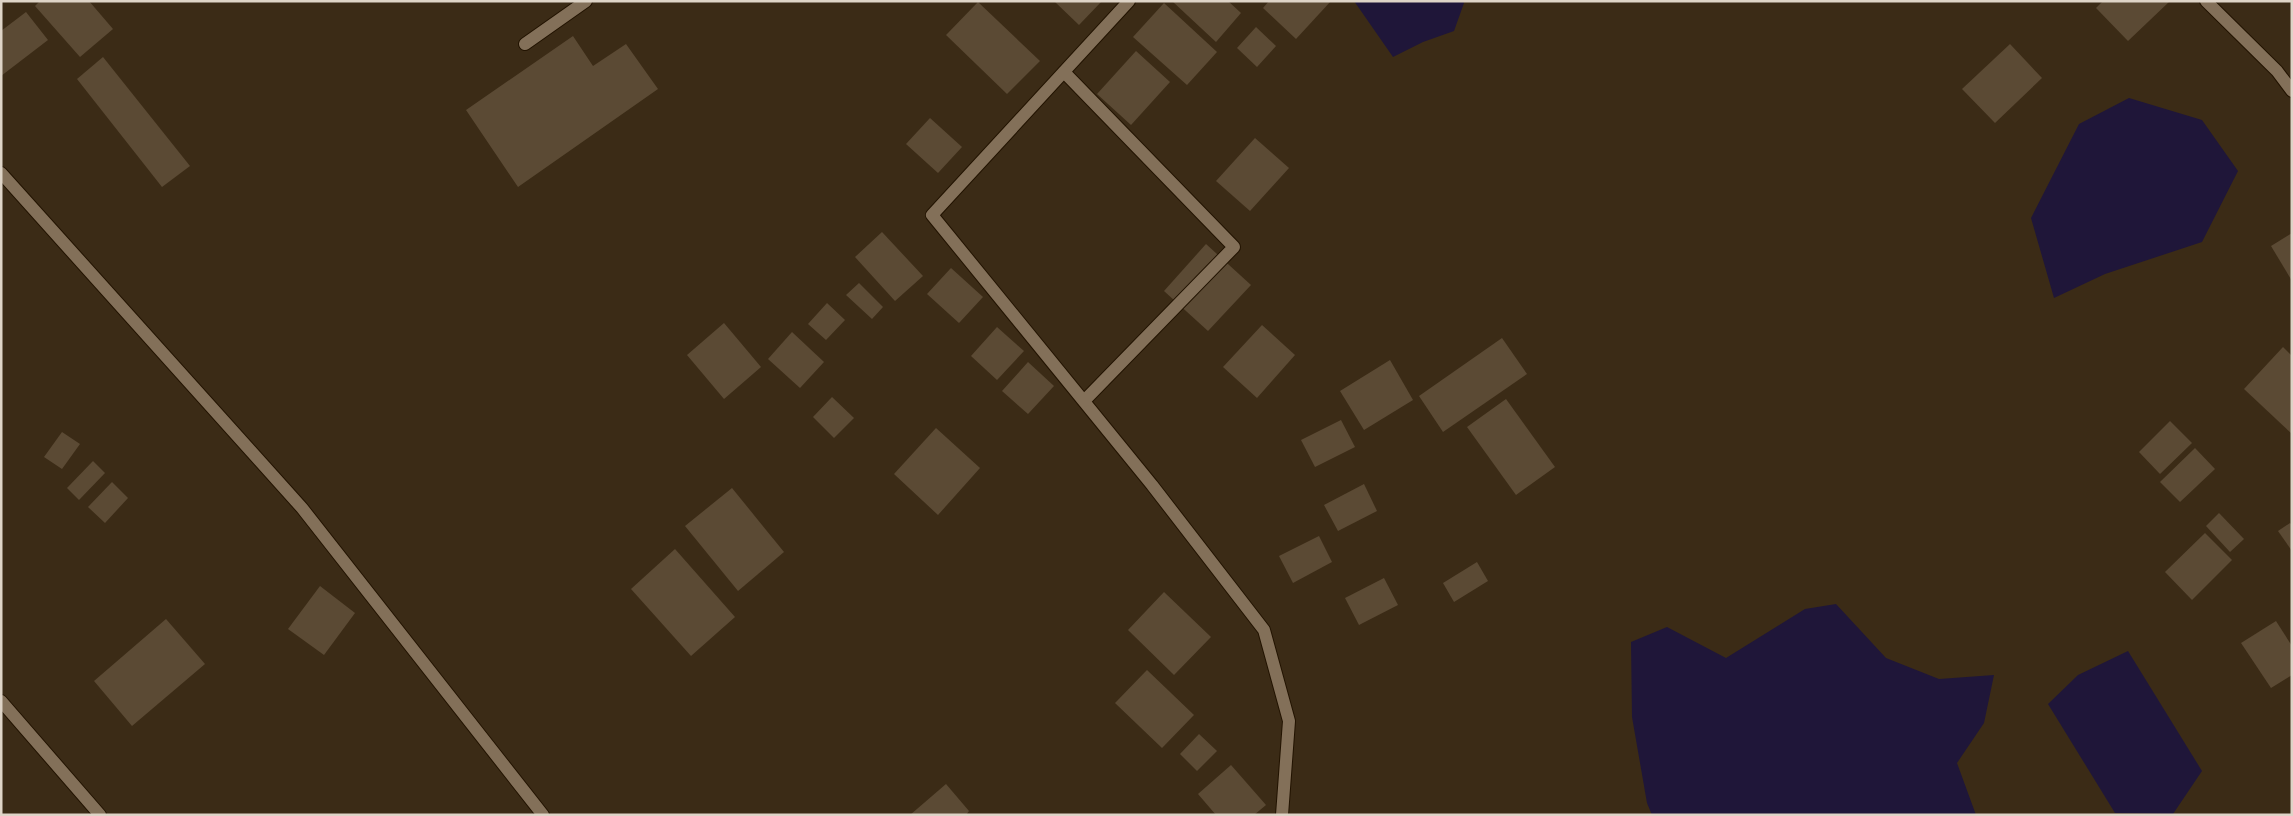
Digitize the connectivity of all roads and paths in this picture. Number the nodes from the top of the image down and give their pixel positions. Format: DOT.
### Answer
graph roads {
  1 [pos="586,1"];
  2 [pos="1129,1"];
  3 [pos="2206,1"];
  4 [pos="525,44"];
  5 [pos="1064,72"];
  6 [pos="2292,91"];
  7 [pos="1,173"];
  8 [pos="1084,402"];
  9 [pos="1,701"];
  10 [pos="100,815"];
  11 [pos="543,815"];
  12 [pos="1282,815"];
  1 -- 4 [label="street"];
  2 -- 5 [label="street"];
  3 -- 6 [label="street"];
  5 -- 8 [label="street"];
  5 -- 8 [label="street"];
  7 -- 11 [label="street"];
  8 -- 12 [label="street"];
  9 -- 10 [label="street"];
}
